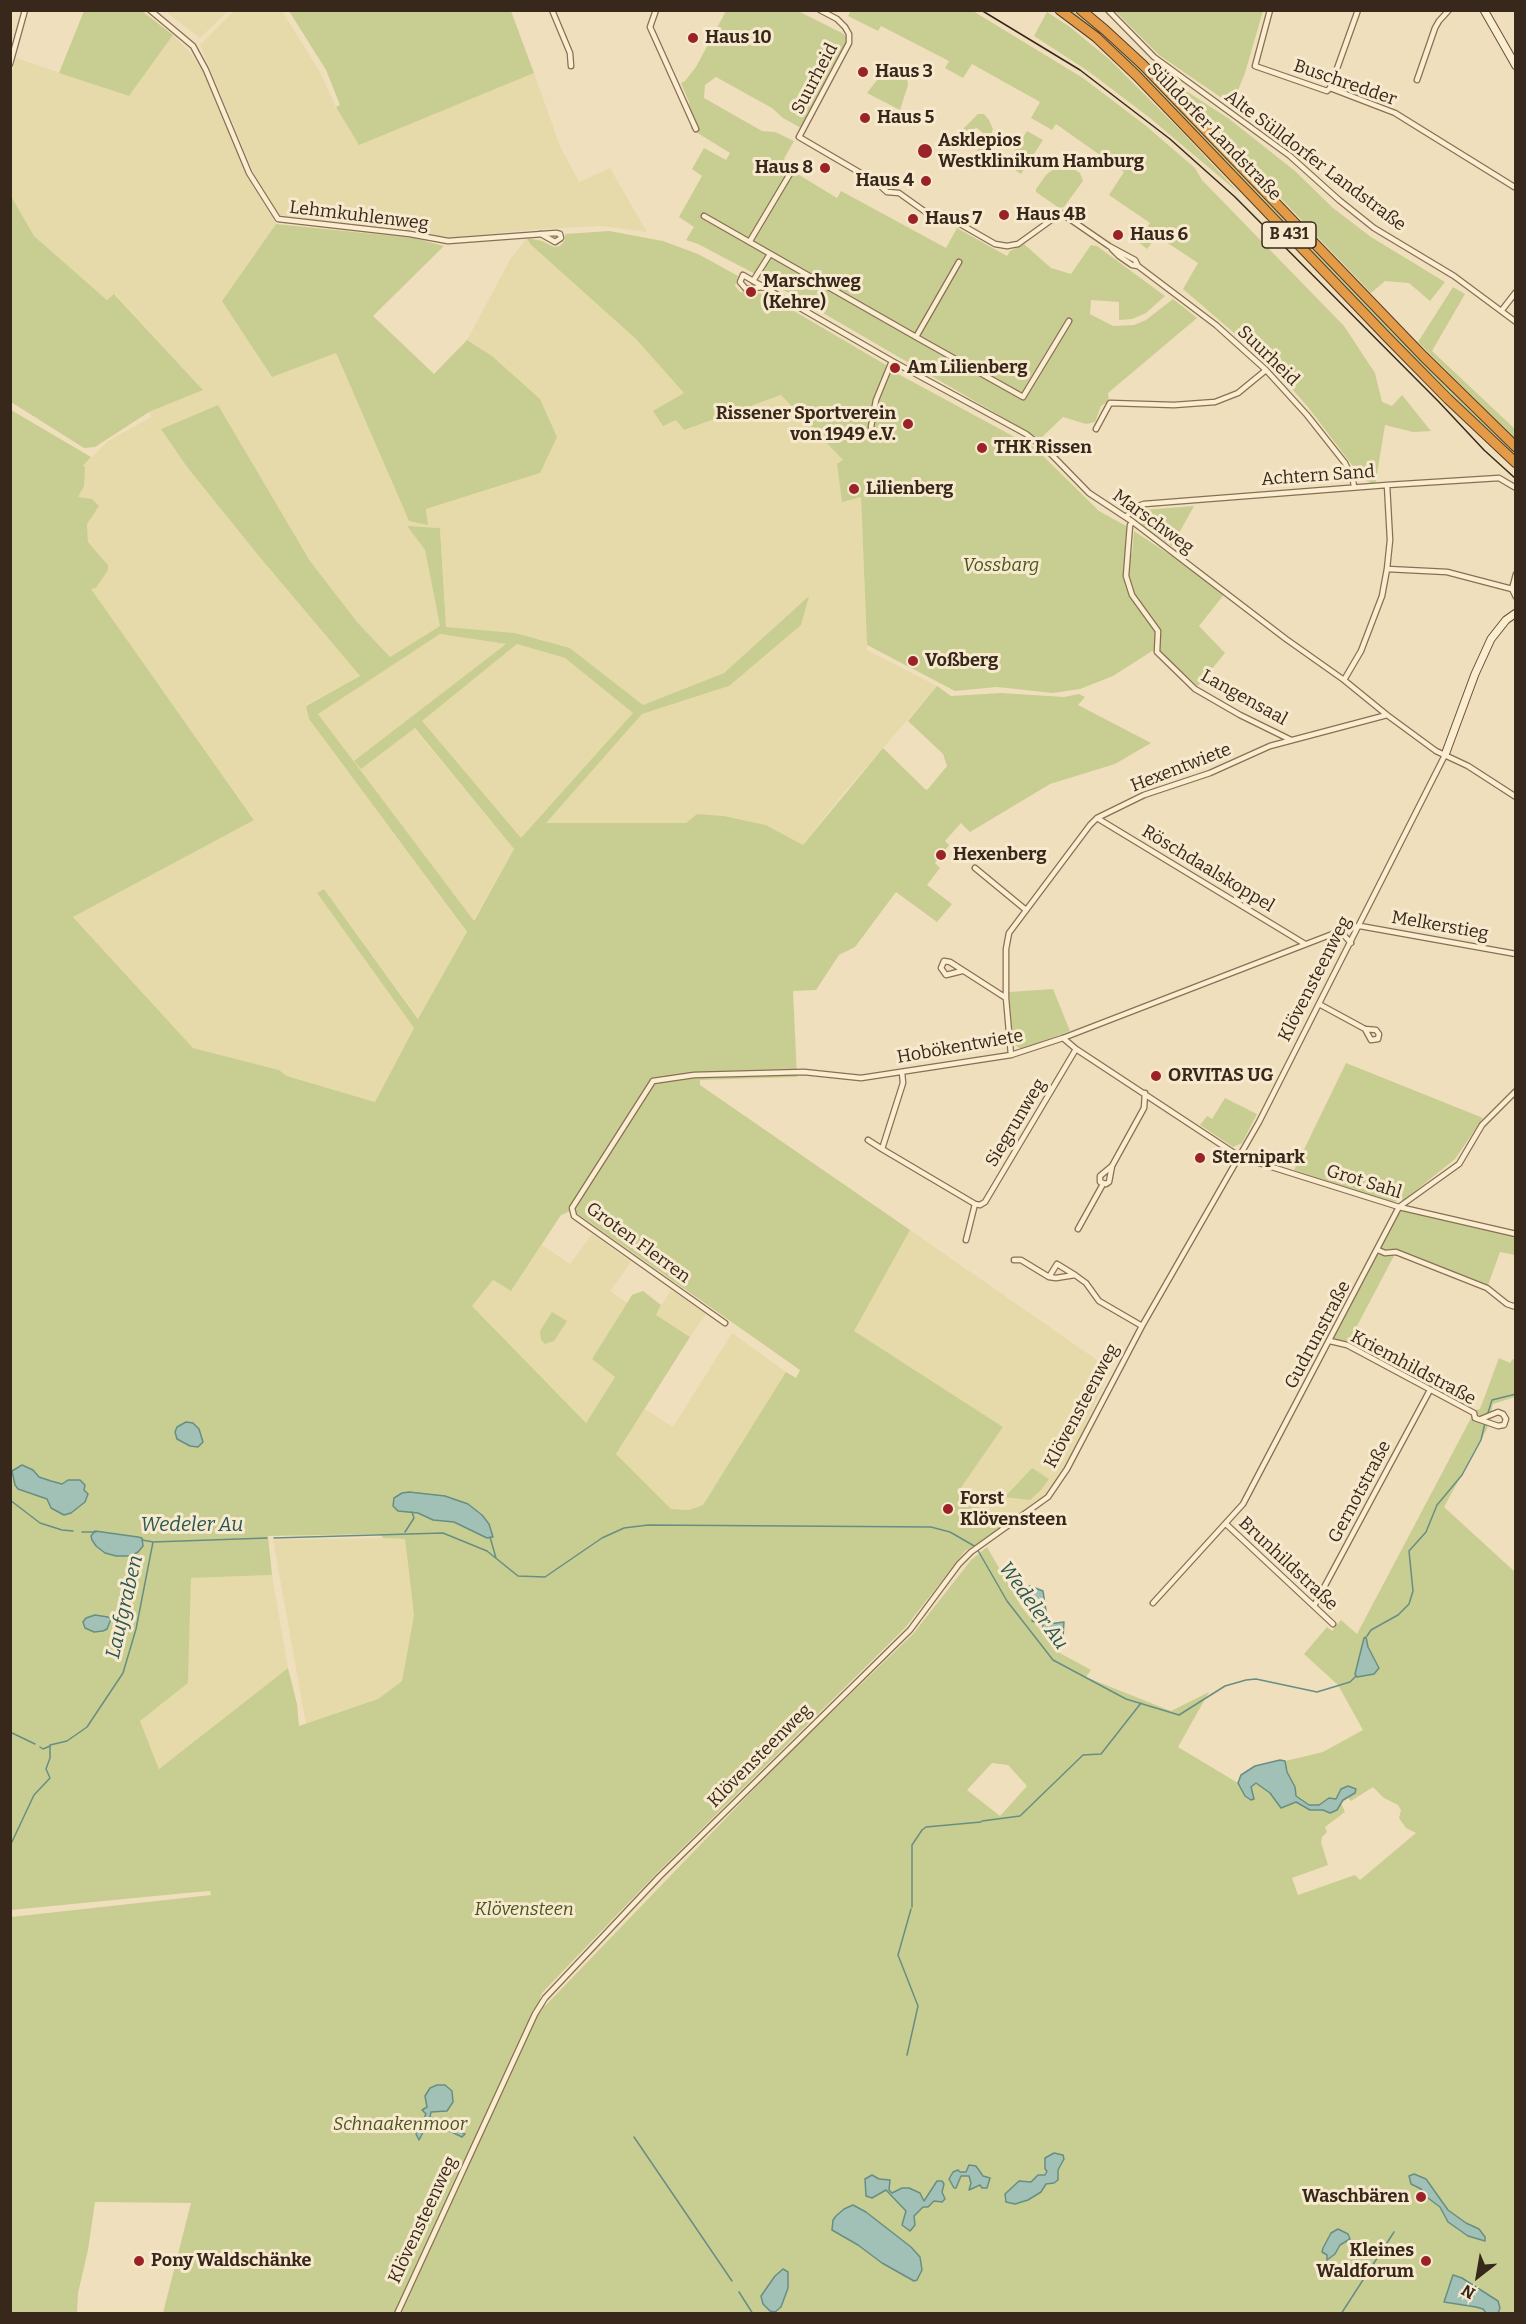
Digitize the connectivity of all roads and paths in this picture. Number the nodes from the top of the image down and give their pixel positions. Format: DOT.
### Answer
graph roads {
  1 [pos="25,10"];
  2 [pos="150,10"];
  3 [pos="552,10"];
  4 [pos="656,10"];
  5 [pos="820,10"];
  6 [pos="1060,10"];
  7 [pos="1081,10"];
  8 [pos="1108,10"];
  9 [pos="1270,10"];
  10 [pos="1358,10"];
  11 [pos="1449,10"];
  12 [pos="1484,10"];
  13 [pos="10,64"];
  14 [pos="571,66"];
  15 [pos="1515,66"];
  16 [pos="1417,80"];
  17 [pos="1330,88"];
  18 [pos="696,129"];
  19 [pos="791,172"];
  20 [pos="1515,188"];
  21 [pos="704,216"];
  22 [pos="541,234"];
  23 [pos="750,241"];
  24 [pos="770,254"];
  25 [pos="959,262"];
  26 [pos="753,281"];
  27 [pos="763,287"];
  28 [pos="1515,292"];
  29 [pos="1502,310"];
  30 [pos="1069,321"];
  31 [pos="1515,322"];
  32 [pos="916,337"];
  33 [pos="892,361"];
  34 [pos="1266,370"];
  35 [pos="871,428"];
  36 [pos="1096,429"];
  37 [pos="1515,447"];
  38 [pos="1515,462"];
  39 [pos="1387,485"];
  40 [pos="1354,487"];
  41 [pos="1515,488"];
  42 [pos="1126,517"];
  43 [pos="1133,522"];
  44 [pos="1387,569"];
  45 [pos="1515,574"];
  46 [pos="1512,589"];
  47 [pos="1515,597"];
  48 [pos="1515,614"];
  49 [pos="1344,680"];
  50 [pos="1387,715"];
  51 [pos="1291,740"];
  52 [pos="1445,755"];
  53 [pos="1515,797"];
  54 [pos="1098,818"];
  55 [pos="975,868"];
  56 [pos="1026,910"];
  57 [pos="1360,926"];
  58 [pos="1340,931"];
  59 [pos="1351,943"];
  60 [pos="1305,944"];
  61 [pos="1515,954"];
  62 [pos="962,971"];
  63 [pos="1006,998"];
  64 [pos="1319,1004"];
  65 [pos="1365,1029"];
  66 [pos="1063,1038"];
  67 [pos="1076,1050"];
  68 [pos="1011,1055"];
  69 [pos="902,1072"];
  70 [pos="653,1081"];
  71 [pos="1515,1091"];
  72 [pos="1145,1093"];
  73 [pos="1157,1102"];
  74 [pos="1144,1108"];
  75 [pos="868,1140"];
  76 [pos="882,1149"];
  77 [pos="1240,1157"];
  78 [pos="1112,1166"];
  79 [pos="1103,1184"];
  80 [pos="975,1204"];
  81 [pos="1399,1207"];
  82 [pos="1078,1229"];
  83 [pos="1515,1234"];
  84 [pos="966,1240"];
  85 [pos="1378,1250"];
  86 [pos="1014,1260"];
  87 [pos="1075,1275"];
  88 [pos="1049,1277"];
  89 [pos="1515,1307"];
  90 [pos="725,1323"];
  91 [pos="1142,1326"];
  92 [pos="1330,1341"];
  93 [pos="1430,1390"];
  94 [pos="1481,1419"];
  95 [pos="1226,1524"];
  96 [pos="1153,1603"];
  97 [pos="1314,1606"];
  98 [pos="1333,1624"];
  99 [pos="397,2313"];
  1 -- 13 [label="street"];
  2 -- 22 [label="street, Lehmkuhlenweg"];
  3 -- 14 [label="street"];
  4 -- 18 [label="street"];
  5 -- 34 [label="street, Suurheid"];
  6 -- 38 [label="highway, Sülldorfer Landstraße / B 431"];
  7 -- 37 [label="highway, Sülldorfer Landstraße / B 431"];
  8 -- 29 [label="street, Alte Sülldorfer Landstraße"];
  9 -- 17 [label="street, Buschredder"];
  10 -- 17 [label="street"];
  11 -- 16 [label="street"];
  12 -- 15 [label="street"];
  17 -- 20 [label="street, Buschredder"];
  19 -- 23 [label="street"];
  21 -- 23 [label="street"];
  23 -- 24 [label="street"];
  24 -- 26 [label="street"];
  24 -- 32 [label="street"];
  25 -- 32 [label="street"];
  26 -- 27 [label="street, Marschweg"];
  26 -- 27 [label="street, Marschweg"];
  27 -- 33 [label="street, Marschweg"];
  28 -- 29 [label="street"];
  29 -- 31 [label="street, Alte Sülldorfer Landstraße"];
  30 -- 32 [label="street"];
  33 -- 35 [label="street"];
  33 -- 42 [label="street, Marschweg"];
  34 -- 36 [label="street"];
  34 -- 40 [label="street, Suurheid"];
  39 -- 40 [label="street, Achtern Sand"];
  39 -- 41 [label="street, Achtern Sand"];
  39 -- 44 [label="street"];
  40 -- 42 [label="street, Achtern Sand"];
  42 -- 43 [label="street, Marschweg"];
  43 -- 49 [label="street, Marschweg"];
  43 -- 51 [label="street, Langensaal"];
  44 -- 46 [label="street"];
  44 -- 49 [label="street"];
  45 -- 46 [label="street"];
  46 -- 47 [label="street"];
  48 -- 52 [label="street, Klövensteenweg"];
  49 -- 50 [label="street, Marschweg"];
  50 -- 51 [label="street, Hexentwiete"];
  50 -- 52 [label="street, Marschweg"];
  51 -- 54 [label="street, Hexentwiete"];
  52 -- 53 [label="street, Marschweg"];
  52 -- 57 [label="street, Klövensteenweg"];
  54 -- 56 [label="street, Hexentwiete"];
  54 -- 60 [label="street, Röschdaalskoppel"];
  55 -- 56 [label="street"];
  56 -- 63 [label="street, Hexentwiete"];
  57 -- 58 [label="street, Hobökentwiete"];
  57 -- 59 [label="street, Klövensteenweg"];
  57 -- 61 [label="street, Melkerstieg"];
  58 -- 59 [label="street"];
  58 -- 60 [label="street, Hobökentwiete"];
  59 -- 64 [label="street, Klövensteenweg"];
  60 -- 66 [label="street, Hobökentwiete"];
  62 -- 63 [label="street"];
  63 -- 68 [label="street, Hexentwiete"];
  64 -- 65 [label="street"];
  64 -- 77 [label="street, Klövensteenweg"];
  66 -- 67 [label="street, Grot Sahl"];
  66 -- 68 [label="street, Hobökentwiete"];
  67 -- 72 [label="street, Grot Sahl"];
  67 -- 80 [label="street, Siegrunweg"];
  68 -- 69 [label="street, Hobökentwiete"];
  69 -- 70 [label="street, Hobökentwiete"];
  69 -- 76 [label="street"];
  70 -- 90 [label="street, Groten Flerren"];
  71 -- 81 [label="street, Gudrunstraße"];
  72 -- 73 [label="street, Grot Sahl"];
  72 -- 74 [label="street"];
  73 -- 74 [label="street"];
  73 -- 77 [label="street, Grot Sahl"];
  74 -- 78 [label="street"];
  75 -- 76 [label="street"];
  76 -- 80 [label="street"];
  77 -- 81 [label="street, Grot Sahl"];
  77 -- 91 [label="street, Klövensteenweg"];
  78 -- 79 [label="street"];
  78 -- 79 [label="street"];
  79 -- 82 [label="street"];
  80 -- 84 [label="street"];
  81 -- 83 [label="street, Grot Sahl"];
  81 -- 85 [label="street, Gudrunstraße"];
  85 -- 89 [label="street"];
  85 -- 92 [label="street, Gudrunstraße"];
  86 -- 88 [label="street"];
  87 -- 88 [label="street"];
  87 -- 88 [label="street"];
  87 -- 91 [label="street"];
  91 -- 99 [label="street, Klövensteenweg"];
  92 -- 93 [label="street, Kriemhildstraße"];
  92 -- 95 [label="street, Gudrunstraße"];
  93 -- 94 [label="street, Kriemhildstraße"];
  93 -- 97 [label="street, Gernotstraße"];
  94 -- 94 [label="street, Kriemhildstraße"];
  95 -- 96 [label="street, Gudrunstraße"];
  95 -- 97 [label="street, Brunhildstraße"];
  97 -- 98 [label="street, Brunhildstraße"];
}
